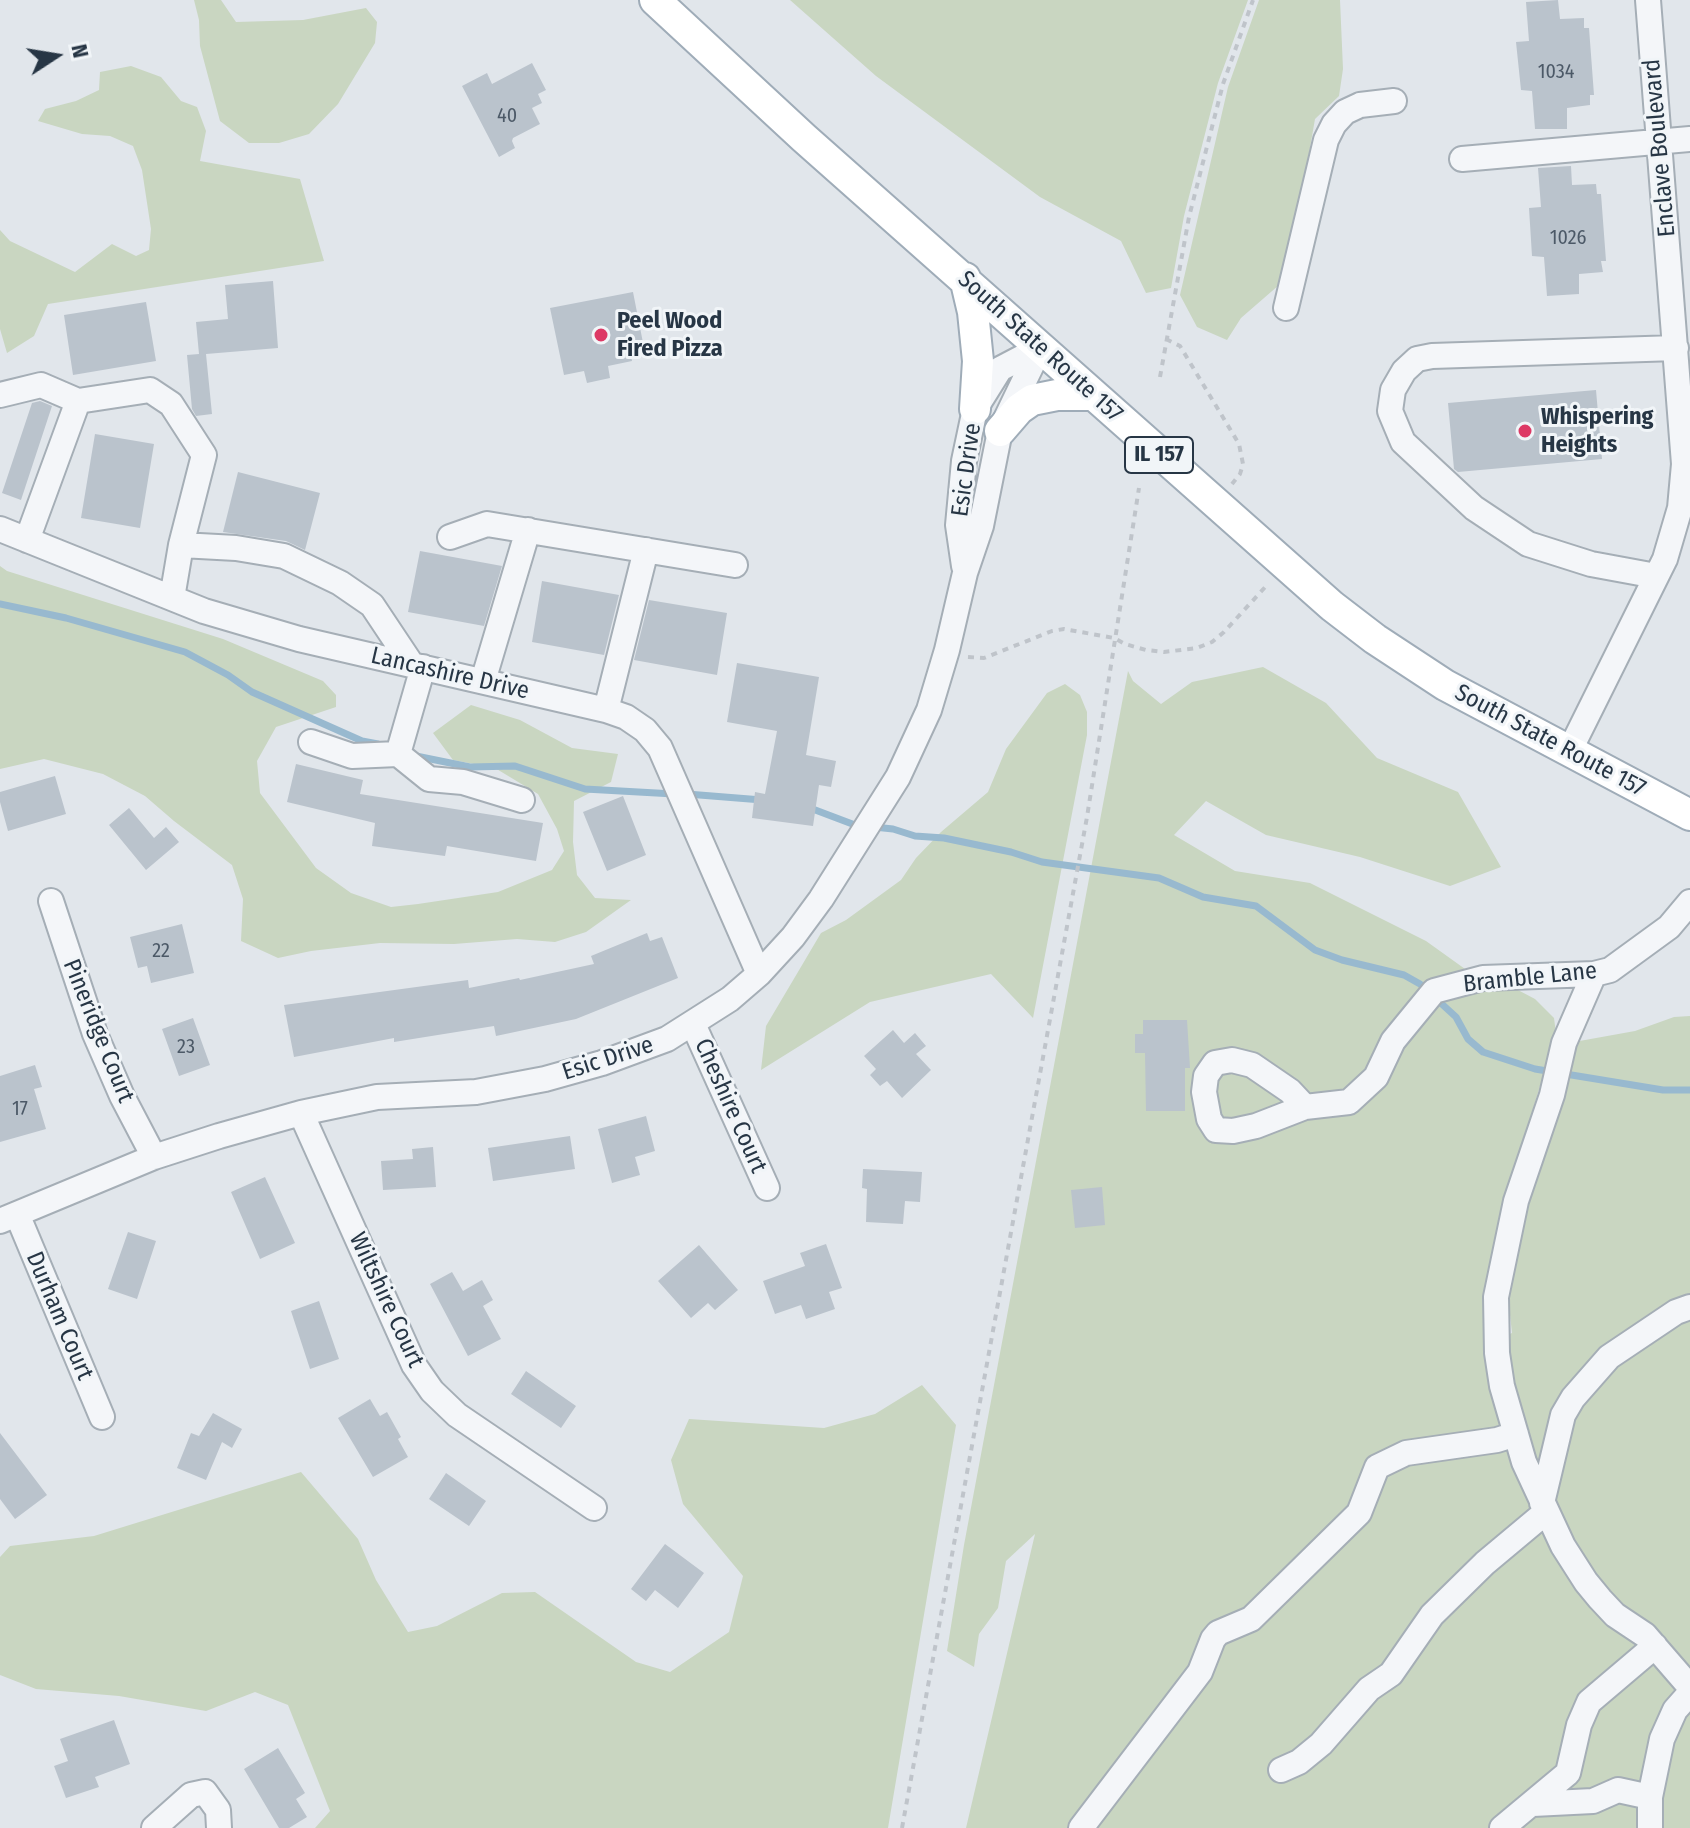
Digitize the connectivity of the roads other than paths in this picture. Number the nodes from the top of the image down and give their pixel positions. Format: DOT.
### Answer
graph roads {
  1 [pos="655,0"];
  2 [pos="1648,0"];
  3 [pos="1394,101"];
  4 [pos="1690,139"];
  5 [pos="1659,142"];
  6 [pos="1462,159"];
  7 [pos="965,278"];
  8 [pos="1286,308"];
  9 [pos="1682,317"];
  10 [pos="1040,348"];
  11 [pos="1676,348"];
  12 [pos="0,395"];
  13 [pos="1091,395"];
  14 [pos="78,401"];
  15 [pos="975,409"];
  16 [pos="1000,431"];
  17 [pos="0,529"];
  18 [pos="528,530"];
  19 [pos="450,537"];
  20 [pos="27,540"];
  21 [pos="181,545"];
  22 [pos="646,550"];
  23 [pos="735,565"];
  24 [pos="965,573"];
  25 [pos="1656,576"];
  26 [pos="172,598"];
  27 [pos="418,666"];
  28 [pos="483,681"];
  29 [pos="606,710"];
  30 [pos="311,742"];
  31 [pos="1569,752"];
  32 [pos="398,754"];
  33 [pos="522,800"];
  34 [pos="1690,815"];
  35 [pos="51,901"];
  36 [pos="1690,902"];
  37 [pos="759,974"];
  38 [pos="1594,974"];
  39 [pos="693,1024"];
  40 [pos="1305,1107"];
  41 [pos="301,1113"];
  42 [pos="154,1157"];
  43 [pos="767,1188"];
  44 [pos="9,1218"];
  45 [pos="1690,1307"];
  46 [pos="102,1417"];
  47 [pos="1516,1434"];
  48 [pos="1544,1507"];
  49 [pos="594,1508"];
  50 [pos="1655,1646"];
  51 [pos="1690,1687"];
  52 [pos="1690,1693"];
  53 [pos="1281,1770"];
  54 [pos="1650,1797"];
  55 [pos="1533,1804"];
  56 [pos="154,1828"];
  57 [pos="219,1828"];
  58 [pos="1081,1828"];
  59 [pos="1502,1828"];
  60 [pos="1650,1828"];
  1 -- 7 [label="main road, South State Route 157 / IL 157"];
  2 -- 5 [label="street, Enclave Boulevard"];
  3 -- 8 [label="street"];
  4 -- 5 [label="street"];
  5 -- 6 [label="street"];
  5 -- 9 [label="street, Enclave Boulevard"];
  7 -- 10 [label="main road, South State Route 157 / IL 157"];
  7 -- 15 [label="main road"];
  9 -- 11 [label="street, Enclave Boulevard"];
  10 -- 13 [label="main road, South State Route 157 / IL 157"];
  10 -- 15 [label="street, Esic Drive"];
  10 -- 16 [label="street, Esic Drive"];
  11 -- 25 [label="street, Enclave Boulevard"];
  11 -- 25 [label="street"];
  12 -- 14 [label="street"];
  13 -- 16 [label="main road"];
  13 -- 31 [label="main road, South State Route 157 / IL 157"];
  14 -- 20 [label="street"];
  14 -- 21 [label="street"];
  15 -- 24 [label="street, Esic Drive"];
  16 -- 24 [label="street, Esic Drive"];
  17 -- 20 [label="street, Lancashire Drive"];
  18 -- 19 [label="street"];
  18 -- 22 [label="street"];
  18 -- 28 [label="street"];
  20 -- 26 [label="street, Lancashire Drive"];
  21 -- 26 [label="street"];
  21 -- 27 [label="street"];
  22 -- 23 [label="street"];
  22 -- 29 [label="street"];
  24 -- 37 [label="street, Esic Drive"];
  25 -- 31 [label="street, Enclave Boulevard"];
  26 -- 27 [label="street, Lancashire Drive"];
  27 -- 28 [label="street, Lancashire Drive"];
  27 -- 32 [label="street"];
  28 -- 29 [label="street, Lancashire Drive"];
  29 -- 37 [label="street, Lancashire Drive"];
  30 -- 32 [label="street"];
  31 -- 34 [label="main road, South State Route 157 / IL 157"];
  32 -- 33 [label="street"];
  35 -- 42 [label="street, Pineridge Court"];
  36 -- 38 [label="street, Bramble Lane"];
  37 -- 39 [label="street, Esic Drive"];
  38 -- 40 [label="street, Bramble Lane"];
  38 -- 47 [label="street"];
  39 -- 41 [label="street, Esic Drive"];
  39 -- 43 [label="street, Cheshire Court"];
  41 -- 42 [label="street, Esic Drive"];
  41 -- 49 [label="street, Wiltshire Court"];
  42 -- 44 [label="street, Esic Drive"];
  44 -- 46 [label="street, Durham Court"];
  45 -- 48 [label="street"];
  47 -- 48 [label="street"];
  47 -- 58 [label="street"];
  48 -- 50 [label="street"];
  48 -- 53 [label="street"];
  50 -- 51 [label="street"];
  50 -- 55 [label="street"];
  52 -- 54 [label="street"];
  54 -- 55 [label="street"];
  54 -- 60 [label="street"];
  55 -- 59 [label="street"];
  56 -- 57 [label="street"];
}
